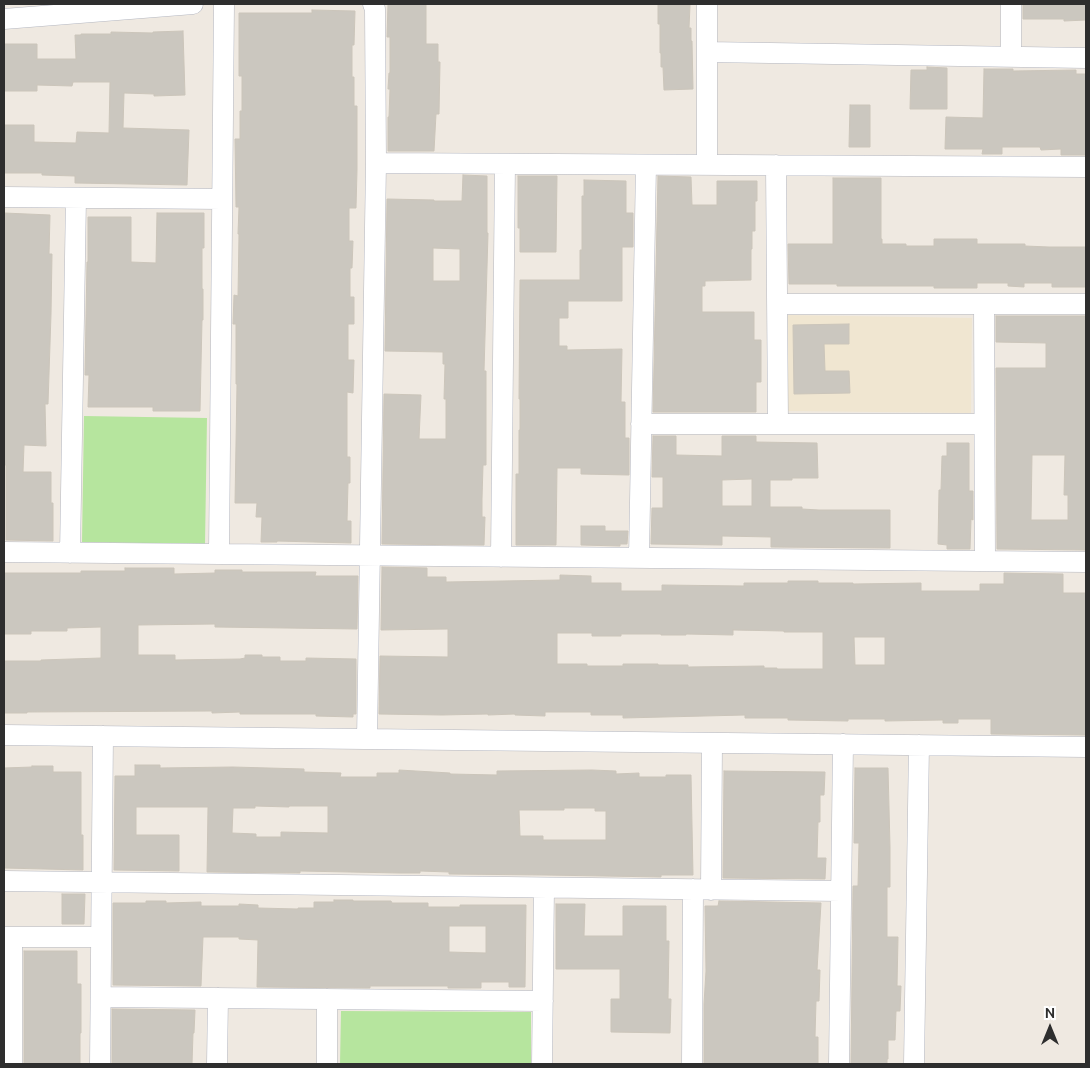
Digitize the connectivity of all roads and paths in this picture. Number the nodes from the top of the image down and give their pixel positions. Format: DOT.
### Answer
graph roads {
  1 [pos="194,4"];
  2 [pos="224,4"];
  3 [pos="373,4"];
  4 [pos="707,4"];
  5 [pos="1011,4"];
  6 [pos="4,19"];
  7 [pos="707,52"];
  8 [pos="1011,57"];
  9 [pos="1086,58"];
  10 [pos="376,163"];
  11 [pos="505,164"];
  12 [pos="646,165"];
  13 [pos="707,165"];
  14 [pos="776,165"];
  15 [pos="1086,167"];
  16 [pos="4,197"];
  17 [pos="76,198"];
  18 [pos="222,199"];
  19 [pos="777,304"];
  20 [pos="984,304"];
  21 [pos="1086,304"];
  22 [pos="641,424"];
  23 [pos="778,424"];
  24 [pos="984,424"];
  25 [pos="4,552"];
  26 [pos="70,553"];
  27 [pos="219,554"];
  28 [pos="370,556"];
  29 [pos="501,557"];
  30 [pos="640,558"];
  31 [pos="985,561"];
  32 [pos="1086,562"];
  33 [pos="4,735"];
  34 [pos="103,736"];
  35 [pos="367,739"];
  36 [pos="712,743"];
  37 [pos="843,744"];
  38 [pos="918,745"];
  39 [pos="1086,746"];
  40 [pos="4,881"];
  41 [pos="102,882"];
  42 [pos="544,888"];
  43 [pos="702,890"];
  44 [pos="841,892"];
  45 [pos="8,937"];
  46 [pos="101,937"];
  47 [pos="101,997"];
  48 [pos="218,998"];
  49 [pos="327,999"];
  50 [pos="543,1001"];
  51 [pos="12,1064"];
  52 [pos="100,1064"];
  53 [pos="216,1064"];
  54 [pos="327,1064"];
  55 [pos="542,1064"];
  56 [pos="692,1064"];
  57 [pos="840,1064"];
  58 [pos="914,1064"];
  1 -- 6 [label="street"];
  2 -- 18 [label="street"];
  3 -- 10 [label="street"];
  4 -- 7 [label="street"];
  5 -- 8 [label="street"];
  7 -- 8 [label="street"];
  7 -- 13 [label="street"];
  8 -- 9 [label="street"];
  10 -- 11 [label="street"];
  10 -- 28 [label="street"];
  11 -- 12 [label="street"];
  11 -- 29 [label="street"];
  12 -- 13 [label="street"];
  12 -- 22 [label="street"];
  13 -- 14 [label="street"];
  14 -- 15 [label="street"];
  14 -- 19 [label="street"];
  16 -- 17 [label="street"];
  17 -- 18 [label="street"];
  17 -- 26 [label="street"];
  18 -- 27 [label="street"];
  19 -- 20 [label="street"];
  19 -- 23 [label="street"];
  20 -- 21 [label="street"];
  20 -- 24 [label="street"];
  22 -- 23 [label="street"];
  22 -- 30 [label="street"];
  23 -- 24 [label="street"];
  24 -- 31 [label="street"];
  25 -- 26 [label="street"];
  26 -- 27 [label="street"];
  27 -- 28 [label="street"];
  28 -- 29 [label="street"];
  28 -- 35 [label="street"];
  29 -- 30 [label="street"];
  30 -- 31 [label="street"];
  31 -- 32 [label="street"];
  33 -- 34 [label="street"];
  34 -- 35 [label="street"];
  34 -- 41 [label="street"];
  35 -- 36 [label="street"];
  36 -- 37 [label="street"];
  36 -- 43 [label="street"];
  37 -- 38 [label="street"];
  37 -- 44 [label="street"];
  38 -- 39 [label="street"];
  38 -- 58 [label="street"];
  40 -- 41 [label="street"];
  41 -- 42 [label="street"];
  41 -- 46 [label="street"];
  42 -- 43 [label="street"];
  42 -- 50 [label="street"];
  43 -- 44 [label="street"];
  43 -- 56 [label="street"];
  44 -- 57 [label="street"];
  45 -- 46 [label="street"];
  45 -- 51 [label="street"];
  46 -- 47 [label="street"];
  47 -- 48 [label="street"];
  47 -- 52 [label="street"];
  48 -- 49 [label="street"];
  48 -- 53 [label="street"];
  49 -- 50 [label="street"];
  49 -- 54 [label="street"];
  50 -- 55 [label="street"];
}
